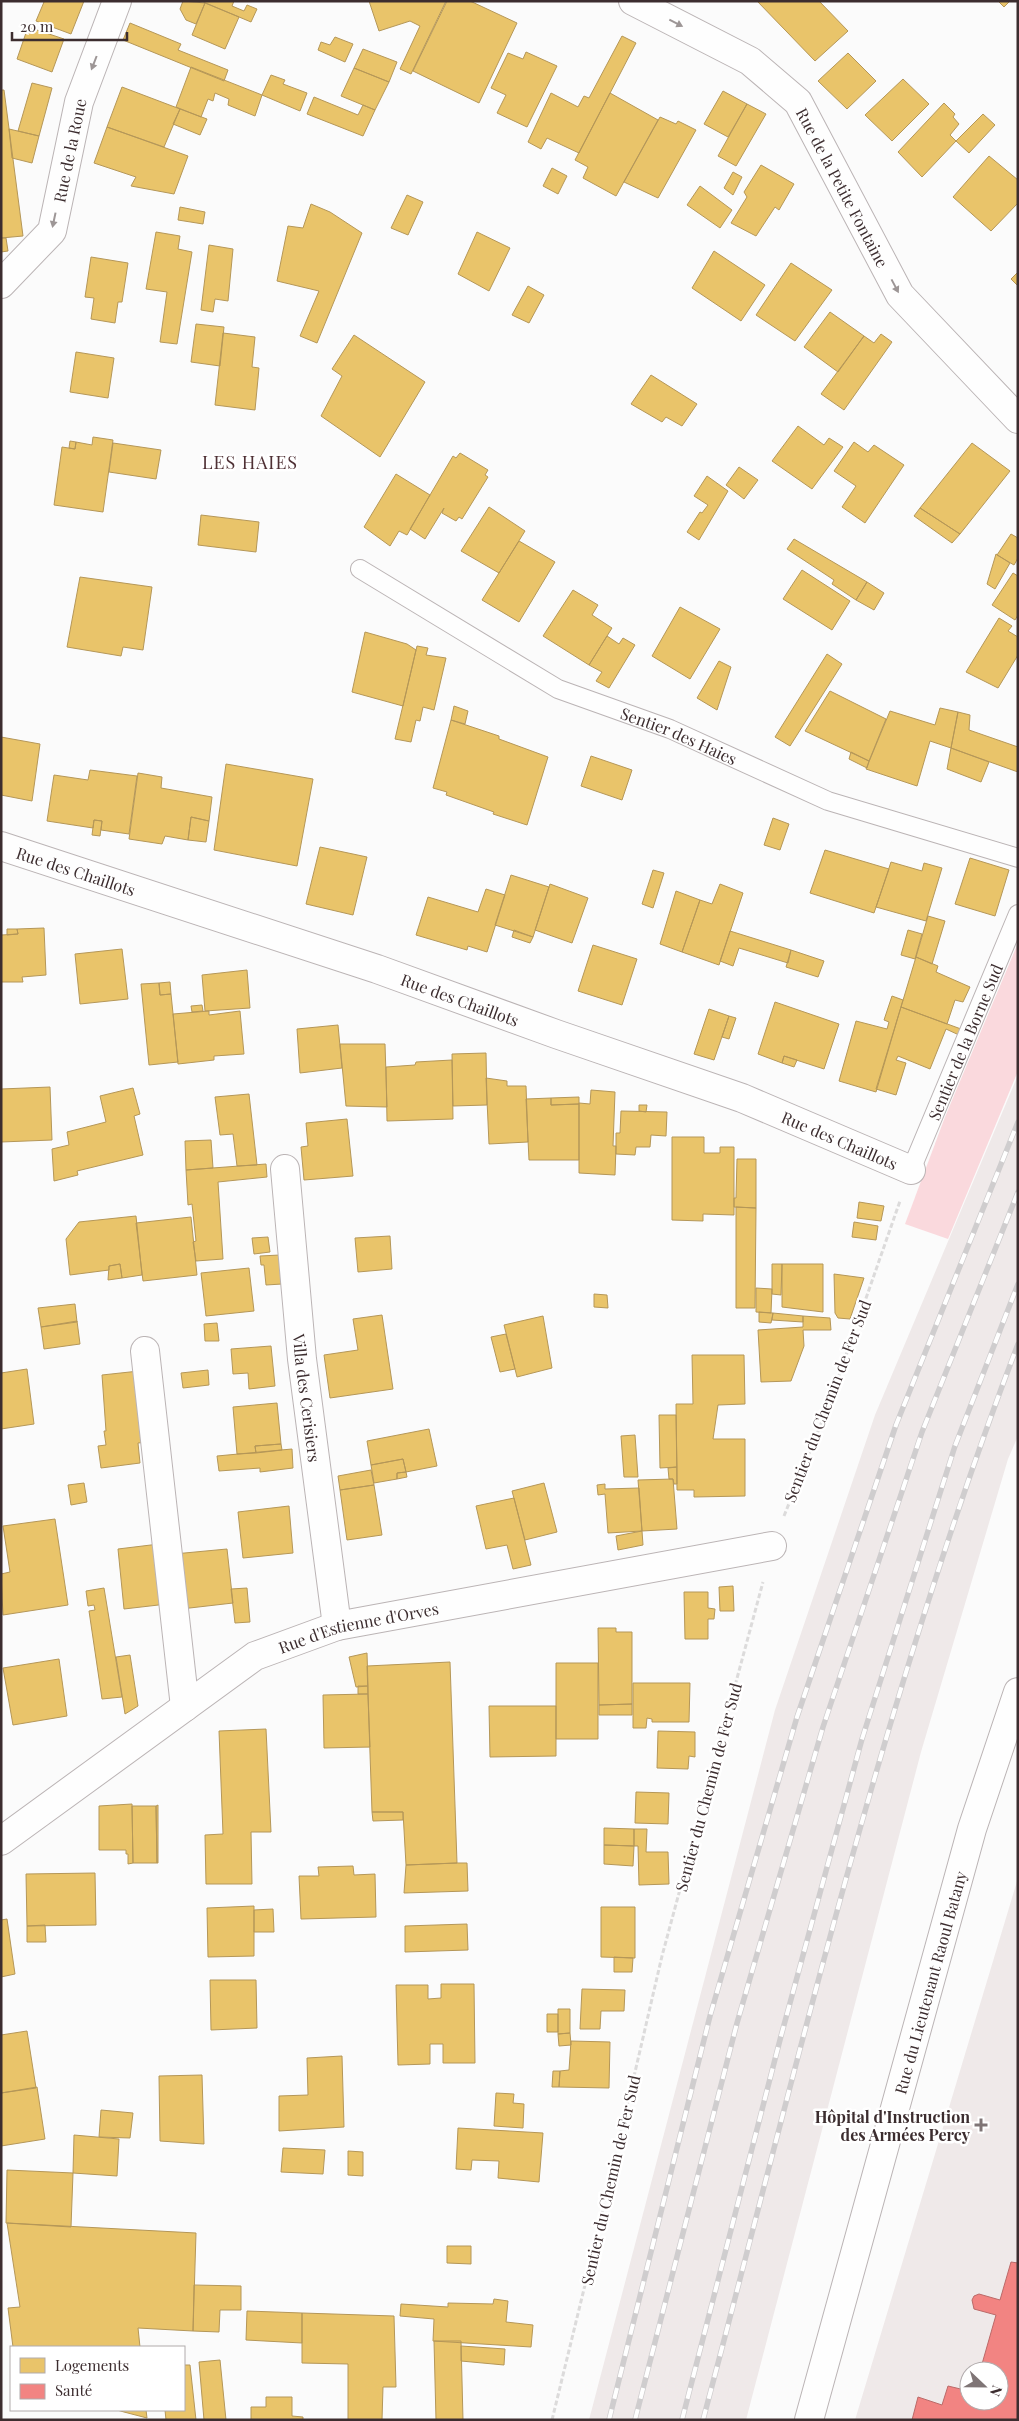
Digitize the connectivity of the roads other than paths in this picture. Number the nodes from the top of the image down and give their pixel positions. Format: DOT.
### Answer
graph roads {
  1 [pos="117,1"];
  2 [pos="633,1"];
  3 [pos="1,284"];
  4 [pos="1018,419"];
  5 [pos="360,569"];
  6 [pos="1,846"];
  7 [pos="1018,858"];
  8 [pos="1018,914"];
  9 [pos="285,1169"];
  10 [pos="911,1170"];
  11 [pos="145,1351"];
  12 [pos="772,1546"];
  13 [pos="337,1626"];
  14 [pos="1018,1692"];
  15 [pos="185,1707"];
  16 [pos="1,1841"];
  17 [pos="810,2420"];
  1 -- 3 [label="street, Rue de la Roue, one-way"];
  2 -- 4 [label="street, Rue de la Petite Fontaine, one-way"];
  5 -- 7 [label="lane, Sentier des Haies"];
  6 -- 10 [label="street, Rue des Chaillots"];
  8 -- 10 [label="lane, Sentier de la Borne Sud"];
  9 -- 13 [label="street, Villa des Cerisiers"];
  11 -- 15 [label="street"];
  12 -- 13 [label="street, Rue d'Estienne d'Orves"];
  13 -- 15 [label="street, Rue d'Estienne d'Orves"];
  14 -- 17 [label="street, Rue du Lieutenant Raoul Batany"];
  15 -- 16 [label="street, Rue d'Estienne d'Orves"];
}
